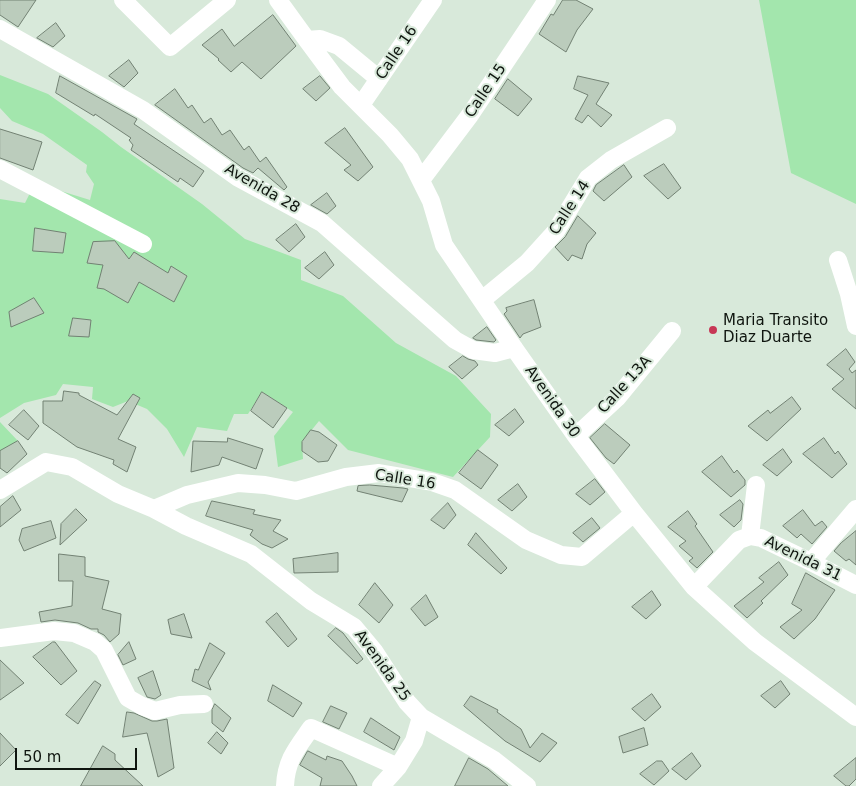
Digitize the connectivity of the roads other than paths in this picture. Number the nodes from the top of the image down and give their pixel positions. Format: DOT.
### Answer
graph roads {
  1 [pos="123,0"];
  2 [pos="227,0"];
  3 [pos="278,0"];
  4 [pos="433,0"];
  5 [pos="547,0"];
  6 [pos="0,29"];
  7 [pos="306,40"];
  8 [pos="379,79"];
  9 [pos="361,106"];
  10 [pos="667,128"];
  11 [pos="0,169"];
  12 [pos="421,180"];
  13 [pos="143,244"];
  14 [pos="838,260"];
  15 [pos="853,295"];
  16 [pos="482,300"];
  17 [pos="856,326"];
  18 [pos="672,331"];
  19 [pos="514,348"];
  20 [pos="576,436"];
  21 [pos="756,485"];
  22 [pos="0,490"];
  23 [pos="154,509"];
  24 [pos="856,510"];
  25 [pos="634,513"];
  26 [pos="750,536"];
  27 [pos="811,562"];
  28 [pos="856,586"];
  29 [pos="694,587"];
  30 [pos="0,638"];
  31 [pos="204,704"];
  32 [pos="421,717"];
  33 [pos="856,717"];
  34 [pos="398,767"];
  35 [pos="285,786"];
  36 [pos="381,786"];
  37 [pos="527,786"];
  1 -- 2 [label="street"];
  3 -- 7 [label="street, Avenida 30"];
  4 -- 8 [label="street, Calle 16"];
  5 -- 12 [label="street, Calle 15"];
  6 -- 19 [label="street, Avenida 28"];
  7 -- 8 [label="street"];
  7 -- 9 [label="street, Avenida 30"];
  8 -- 9 [label="street, Calle 16"];
  9 -- 12 [label="street, Avenida 30"];
  10 -- 16 [label="street, Calle 14"];
  11 -- 13 [label="street"];
  12 -- 16 [label="street, Avenida 30"];
  14 -- 15 [label="street"];
  15 -- 17 [label="street"];
  16 -- 19 [label="street, Avenida 30"];
  18 -- 20 [label="street, Calle 13A"];
  19 -- 20 [label="street, Avenida 30"];
  20 -- 25 [label="street, Avenida 30"];
  21 -- 26 [label="street"];
  22 -- 23 [label="street, Avenida 25"];
  23 -- 25 [label="street, Calle 16"];
  23 -- 32 [label="street, Avenida 25"];
  24 -- 27 [label="street"];
  25 -- 29 [label="street, Avenida 30"];
  26 -- 27 [label="street, Avenida 31"];
  26 -- 29 [label="street"];
  27 -- 28 [label="street, Avenida 31"];
  29 -- 33 [label="street, Avenida 30"];
  30 -- 31 [label="street"];
  32 -- 34 [label="street"];
  32 -- 37 [label="street, Avenida 25"];
  34 -- 35 [label="street"];
  34 -- 36 [label="street"];
}
